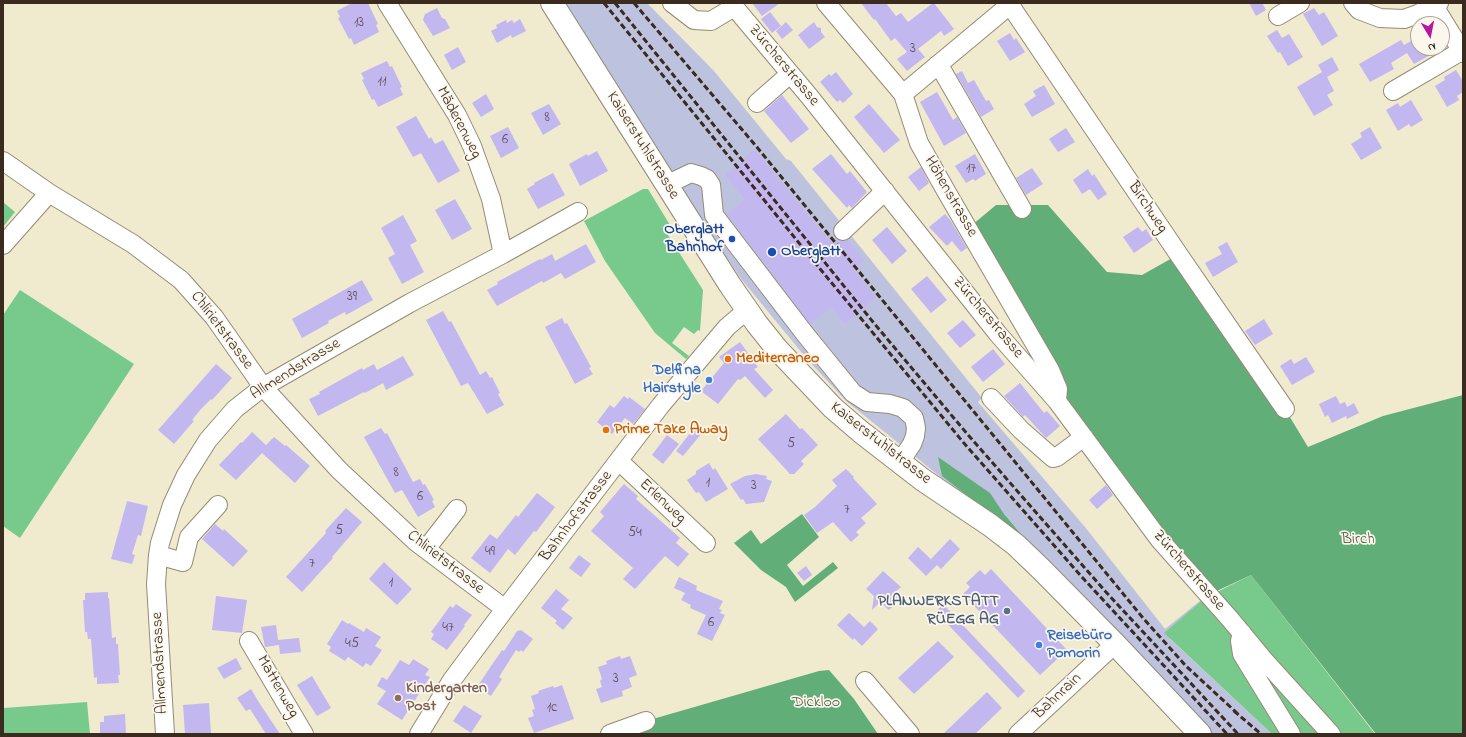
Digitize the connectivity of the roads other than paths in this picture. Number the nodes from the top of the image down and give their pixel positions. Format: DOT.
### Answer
graph roads {
  1 [pos="387,3"];
  2 [pos="552,3"];
  3 [pos="672,3"];
  4 [pos="826,3"];
  5 [pos="1300,3"];
  6 [pos="1353,3"];
  7 [pos="1011,4"];
  8 [pos="1436,4"];
  9 [pos="733,5"];
  10 [pos="1278,16"];
  11 [pos="1463,51"];
  12 [pos="937,65"];
  13 [pos="790,74"];
  14 [pos="1392,91"];
  15 [pos="903,94"];
  16 [pos="757,103"];
  17 [pos="3,161"];
  18 [pos="666,185"];
  19 [pos="885,191"];
  20 [pos="49,193"];
  21 [pos="1022,209"];
  22 [pos="578,212"];
  23 [pos="843,231"];
  24 [pos="3,245"];
  25 [pos="503,254"];
  26 [pos="747,310"];
  27 [pos="263,387"];
  28 [pos="991,398"];
  29 [pos="1057,401"];
  30 [pos="1285,409"];
  31 [pos="1084,437"];
  32 [pos="620,461"];
  33 [pos="900,462"];
  34 [pos="218,505"];
  35 [pos="457,509"];
  36 [pos="706,543"];
  37 [pos="426,549"];
  38 [pos="158,555"];
  39 [pos="505,609"];
  40 [pos="1242,633"];
  41 [pos="249,641"];
  42 [pos="1115,644"];
  43 [pos="865,681"];
  44 [pos="646,721"];
  45 [pos="165,734"];
  46 [pos="304,734"];
  47 [pos="419,734"];
  48 [pos="610,734"];
  49 [pos="910,734"];
  50 [pos="1018,734"];
  51 [pos="1200,734"];
  52 [pos="1291,734"];
  53 [pos="1331,734"];
  1 -- 25 [label="street, Mäderenweg"];
  2 -- 18 [label="main road, Kaiserstuhlstrasse"];
  3 -- 9 [label="street"];
  4 -- 15 [label="street, Höhenstrasse"];
  5 -- 10 [label="street"];
  6 -- 8 [label="street"];
  7 -- 12 [label="street"];
  7 -- 30 [label="street, Birchweg"];
  8 -- 11 [label="street"];
  9 -- 13 [label="street, Zürcherstrasse"];
  11 -- 14 [label="street"];
  12 -- 15 [label="street"];
  12 -- 21 [label="street"];
  13 -- 16 [label="street"];
  13 -- 19 [label="street, Zürcherstrasse"];
  15 -- 29 [label="street, Höhenstrasse"];
  17 -- 20 [label="street, Chlirietstrasse"];
  18 -- 26 [label="main road, Kaiserstuhlstrasse"];
  18 -- 33 [label="street"];
  19 -- 23 [label="street"];
  19 -- 29 [label="street, Zürcherstrasse"];
  20 -- 24 [label="street"];
  20 -- 27 [label="street, Chlirietstrasse"];
  22 -- 25 [label="street, Allmendstrasse"];
  25 -- 27 [label="street, Allmendstrasse"];
  26 -- 32 [label="street, Bahnhofstrasse"];
  26 -- 33 [label="main road, Kaiserstuhlstrasse"];
  27 -- 37 [label="street, Chlirietstrasse"];
  27 -- 38 [label="street, Allmendstrasse"];
  28 -- 31 [label="street"];
  29 -- 31 [label="street, Zürcherstrasse"];
  31 -- 40 [label="street, Zürcherstrasse"];
  32 -- 36 [label="street, Erlenweg"];
  32 -- 39 [label="street, Bahnhofstrasse"];
  33 -- 42 [label="main road, Kaiserstuhlstrasse"];
  34 -- 38 [label="street"];
  35 -- 37 [label="street"];
  37 -- 39 [label="street, Chlirietstrasse"];
  38 -- 45 [label="street, Allmendstrasse"];
  39 -- 47 [label="street, Bahnhofstrasse"];
  40 -- 52 [label="street"];
  40 -- 53 [label="street, Zürcherstrasse"];
  41 -- 46 [label="street, Mattenweg"];
  42 -- 50 [label="street, Bahnrain"];
  42 -- 51 [label="main road, Kaiserstuhlstrasse"];
  43 -- 49 [label="street"];
  44 -- 48 [label="street"];
}
